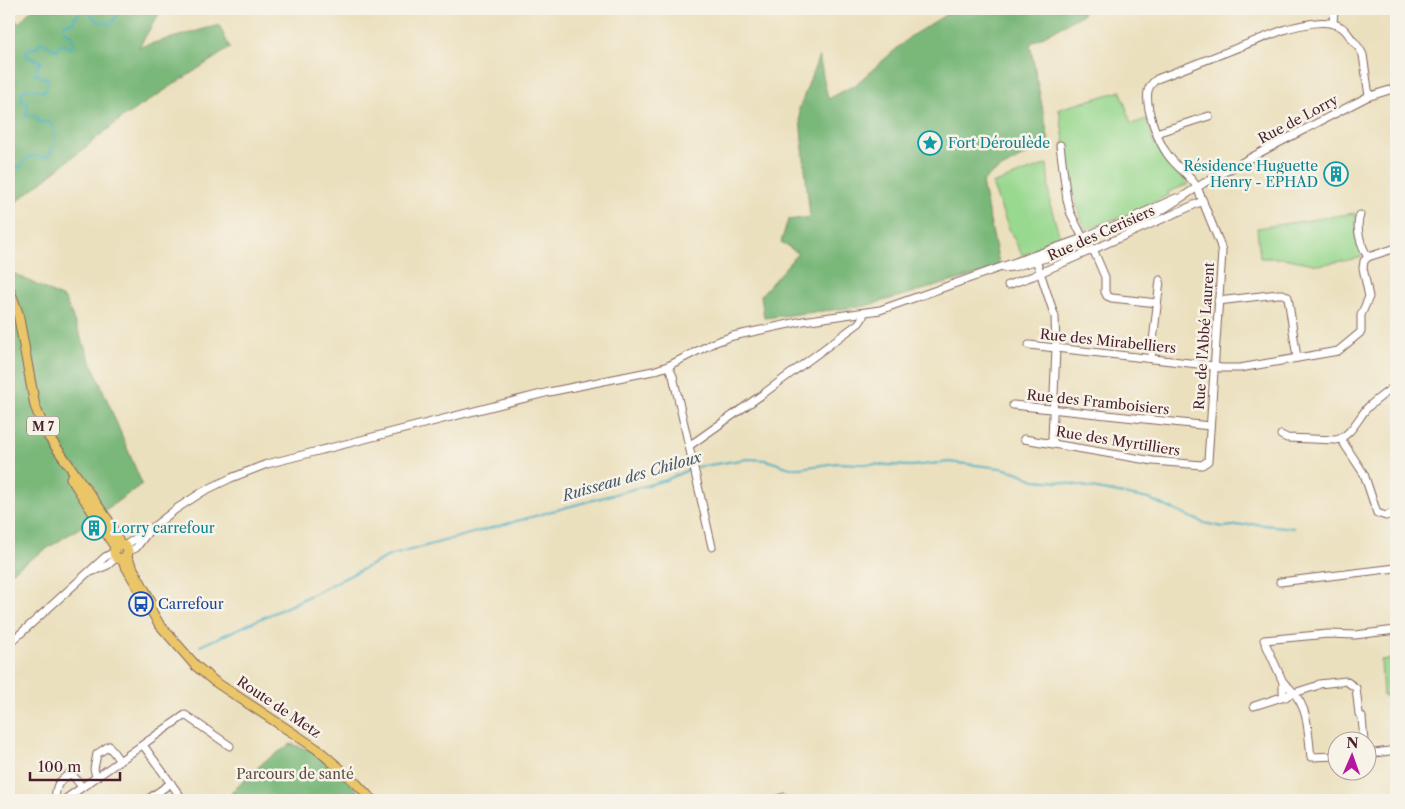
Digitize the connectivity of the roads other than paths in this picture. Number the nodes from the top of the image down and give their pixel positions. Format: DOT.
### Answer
graph roads {
  1 [pos="1337,10"];
  2 [pos="1334,24"];
  3 [pos="1396,88"];
  4 [pos="1370,96"];
  5 [pos="1209,116"];
  6 [pos="1156,133"];
  7 [pos="1060,145"];
  8 [pos="1197,187"];
  9 [pos="1203,201"];
  10 [pos="1360,215"];
  11 [pos="1083,238"];
  12 [pos="1396,248"];
  13 [pos="1093,249"];
  14 [pos="1368,257"];
  15 [pos="1035,259"];
  16 [pos="1039,273"];
  17 [pos="1160,280"];
  18 [pos="1008,285"];
  19 [pos="9,288"];
  20 [pos="9,299"];
  21 [pos="1218,301"];
  22 [pos="1157,303"];
  23 [pos="863,314"];
  24 [pos="1030,345"];
  25 [pos="1056,349"];
  26 [pos="1297,358"];
  27 [pos="1151,359"];
  28 [pos="668,366"];
  29 [pos="1214,366"];
  30 [pos="1396,385"];
  31 [pos="1013,405"];
  32 [pos="1053,413"];
  33 [pos="1210,430"];
  34 [pos="1282,435"];
  35 [pos="1024,439"];
  36 [pos="1341,439"];
  37 [pos="1054,443"];
  38 [pos="690,446"];
  39 [pos="1208,461"];
  40 [pos="1396,511"];
  41 [pos="712,547"];
  42 [pos="120,552"];
  43 [pos="1396,568"];
  44 [pos="88,573"];
  45 [pos="1280,582"];
  46 [pos="1396,630"];
  47 [pos="9,644"];
  48 [pos="1283,682"];
  49 [pos="1294,694"];
  50 [pos="1286,697"];
  51 [pos="1254,706"];
  52 [pos="1363,732"];
  53 [pos="144,745"];
  54 [pos="230,746"];
  55 [pos="1396,750"];
  56 [pos="1378,753"];
  57 [pos="1328,756"];
  58 [pos="119,760"];
  59 [pos="96,777"];
  60 [pos="171,783"];
  61 [pos="82,787"];
  62 [pos="784,797"];
  63 [pos="55,800"];
  64 [pos="64,800"];
  65 [pos="148,800"];
  66 [pos="183,800"];
  67 [pos="372,800"];
  68 [pos="772,800"];
  1 -- 2 [label="street"];
  2 -- 4 [label="street"];
  2 -- 6 [label="street, Rue de l'Abbé Laurent"];
  3 -- 4 [label="street, Rue de Lorry"];
  4 -- 8 [label="street, Rue de Lorry"];
  5 -- 6 [label="street"];
  6 -- 8 [label="street, Rue de l'Abbé Laurent"];
  7 -- 11 [label="street"];
  8 -- 9 [label="street, Rue de l'Abbé Laurent"];
  8 -- 11 [label="street, Rue de Lorry"];
  9 -- 13 [label="street, Rue des Cerisiers"];
  9 -- 21 [label="street, Rue de l'Abbé Laurent"];
  10 -- 14 [label="street"];
  11 -- 15 [label="street, Rue de Lorry"];
  12 -- 14 [label="street"];
  13 -- 16 [label="street, Rue des Cerisiers"];
  13 -- 22 [label="street"];
  14 -- 26 [label="street, Rue des Mirabelliers"];
  15 -- 16 [label="street"];
  15 -- 23 [label="street, Rue de Lorry"];
  16 -- 18 [label="street, Rue des Cerisiers"];
  16 -- 25 [label="street"];
  17 -- 22 [label="street"];
  19 -- 42 [label="main road, Route de Metz / M 7"];
  20 -- 42 [label="main road, Route de Metz / M 7"];
  21 -- 26 [label="street"];
  21 -- 29 [label="street, Rue de l'Abbé Laurent"];
  22 -- 27 [label="street"];
  23 -- 28 [label="street, Rue de Lorry"];
  23 -- 38 [label="street"];
  24 -- 25 [label="street, Rue des Mirabelliers"];
  25 -- 27 [label="street, Rue des Mirabelliers"];
  25 -- 32 [label="street"];
  26 -- 29 [label="street, Rue des Mirabelliers"];
  27 -- 29 [label="street, Rue des Mirabelliers"];
  28 -- 38 [label="street"];
  28 -- 42 [label="street, Rue de Lorry"];
  29 -- 33 [label="street, Rue de l'Abbé Laurent"];
  30 -- 36 [label="street"];
  31 -- 32 [label="street, Rue des Framboisiers"];
  32 -- 33 [label="street, Rue des Framboisiers"];
  32 -- 37 [label="street"];
  33 -- 39 [label="street, Rue de l'Abbé Laurent"];
  34 -- 36 [label="street"];
  35 -- 37 [label="street, Rue des Myrtilliers"];
  36 -- 40 [label="street"];
  37 -- 39 [label="street, Rue des Myrtilliers"];
  38 -- 41 [label="street"];
  42 -- 44 [label="street"];
  42 -- 44 [label="street"];
  42 -- 67 [label="main road, Route de Metz / M 7"];
  43 -- 45 [label="street"];
  44 -- 47 [label="street"];
  46 -- 48 [label="street"];
  48 -- 49 [label="street"];
  48 -- 50 [label="street"];
  49 -- 50 [label="street"];
  49 -- 52 [label="street"];
  49 -- 57 [label="street"];
  50 -- 51 [label="street"];
  53 -- 54 [label="street"];
  53 -- 58 [label="street"];
  53 -- 60 [label="street"];
  55 -- 56 [label="street"];
  58 -- 59 [label="street"];
  58 -- 59 [label="street"];
  59 -- 61 [label="street"];
  60 -- 65 [label="street"];
  60 -- 66 [label="street"];
  61 -- 63 [label="street"];
  61 -- 64 [label="street"];
  62 -- 68 [label="street"];
}
